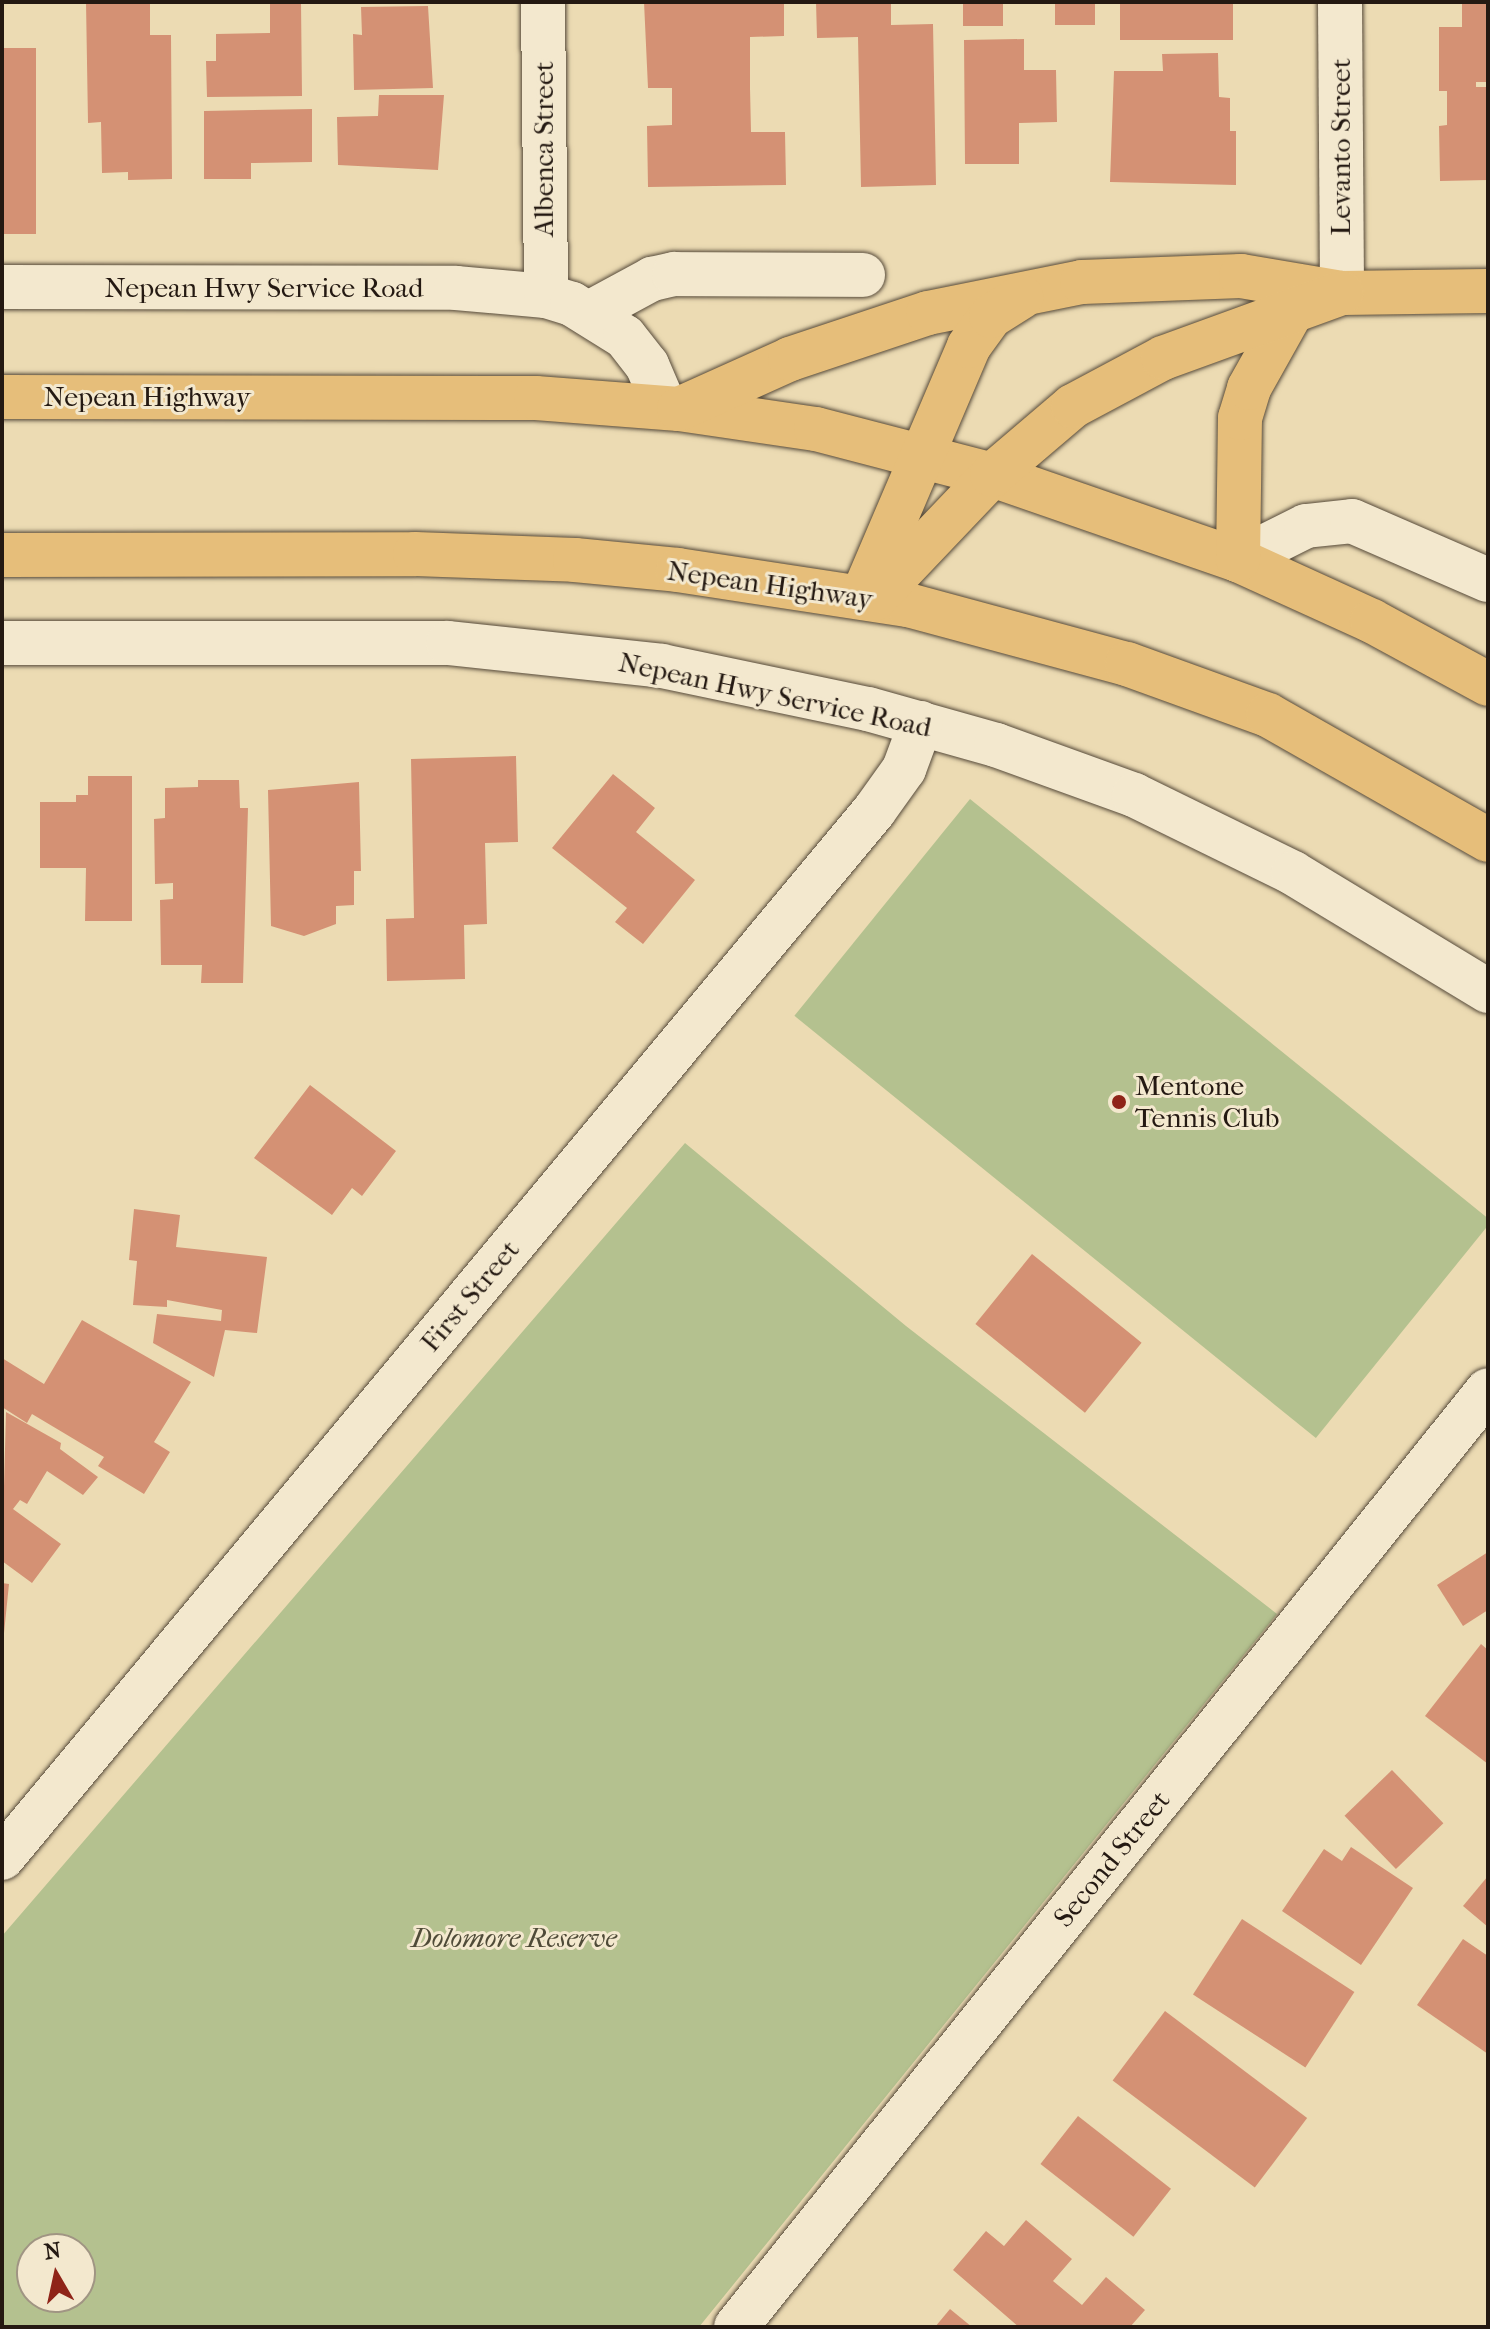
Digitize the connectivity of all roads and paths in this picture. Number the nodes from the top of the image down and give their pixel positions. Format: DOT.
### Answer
graph roads {
  1 [pos="543,2"];
  2 [pos="1340,2"];
  3 [pos="863,275"];
  4 [pos="2,287"];
  5 [pos="1051,287"];
  6 [pos="1488,291"];
  7 [pos="1342,293"];
  8 [pos="546,296"];
  9 [pos="589,313"];
  10 [pos="1291,313"];
  11 [pos="2,397"];
  12 [pos="672,408"];
  13 [pos="922,454"];
  14 [pos="992,475"];
  15 [pos="2,555"];
  16 [pos="1238,560"];
  17 [pos="1488,580"];
  18 [pos="868,598"];
  19 [pos="2,643"];
  20 [pos="1488,684"];
  21 [pos="921,723"];
  22 [pos="1488,840"];
  23 [pos="1488,991"];
  24 [pos="1488,1390"];
  25 [pos="8,1839"];
  26 [pos="736,2327"];
  1 -- 8 [label="street, Albenca Street"];
  2 -- 7 [label="street, Levanto Street"];
  3 -- 9 [label="street"];
  4 -- 8 [label="street, Nepean Hwy Service Road"];
  5 -- 7 [label="highway"];
  5 -- 12 [label="highway"];
  5 -- 13 [label="highway"];
  6 -- 7 [label="highway"];
  7 -- 10 [label="highway"];
  8 -- 9 [label="street, Nepean Hwy Service Road"];
  9 -- 12 [label="street, Nepean Hwy Service Road"];
  10 -- 14 [label="highway"];
  10 -- 16 [label="highway"];
  11 -- 12 [label="highway, Nepean Highway"];
  12 -- 13 [label="highway, Nepean Highway"];
  13 -- 14 [label="highway, Nepean Highway"];
  13 -- 18 [label="highway"];
  14 -- 16 [label="highway, Nepean Highway"];
  14 -- 18 [label="highway"];
  15 -- 18 [label="highway, Nepean Highway"];
  16 -- 17 [label="street"];
  16 -- 20 [label="highway, Nepean Highway"];
  18 -- 22 [label="highway, Nepean Highway"];
  19 -- 21 [label="street, Nepean Hwy Service Road"];
  21 -- 23 [label="street, Nepean Hwy Service Road"];
  21 -- 25 [label="street, First Street"];
  24 -- 26 [label="street, Second Street"];
}
